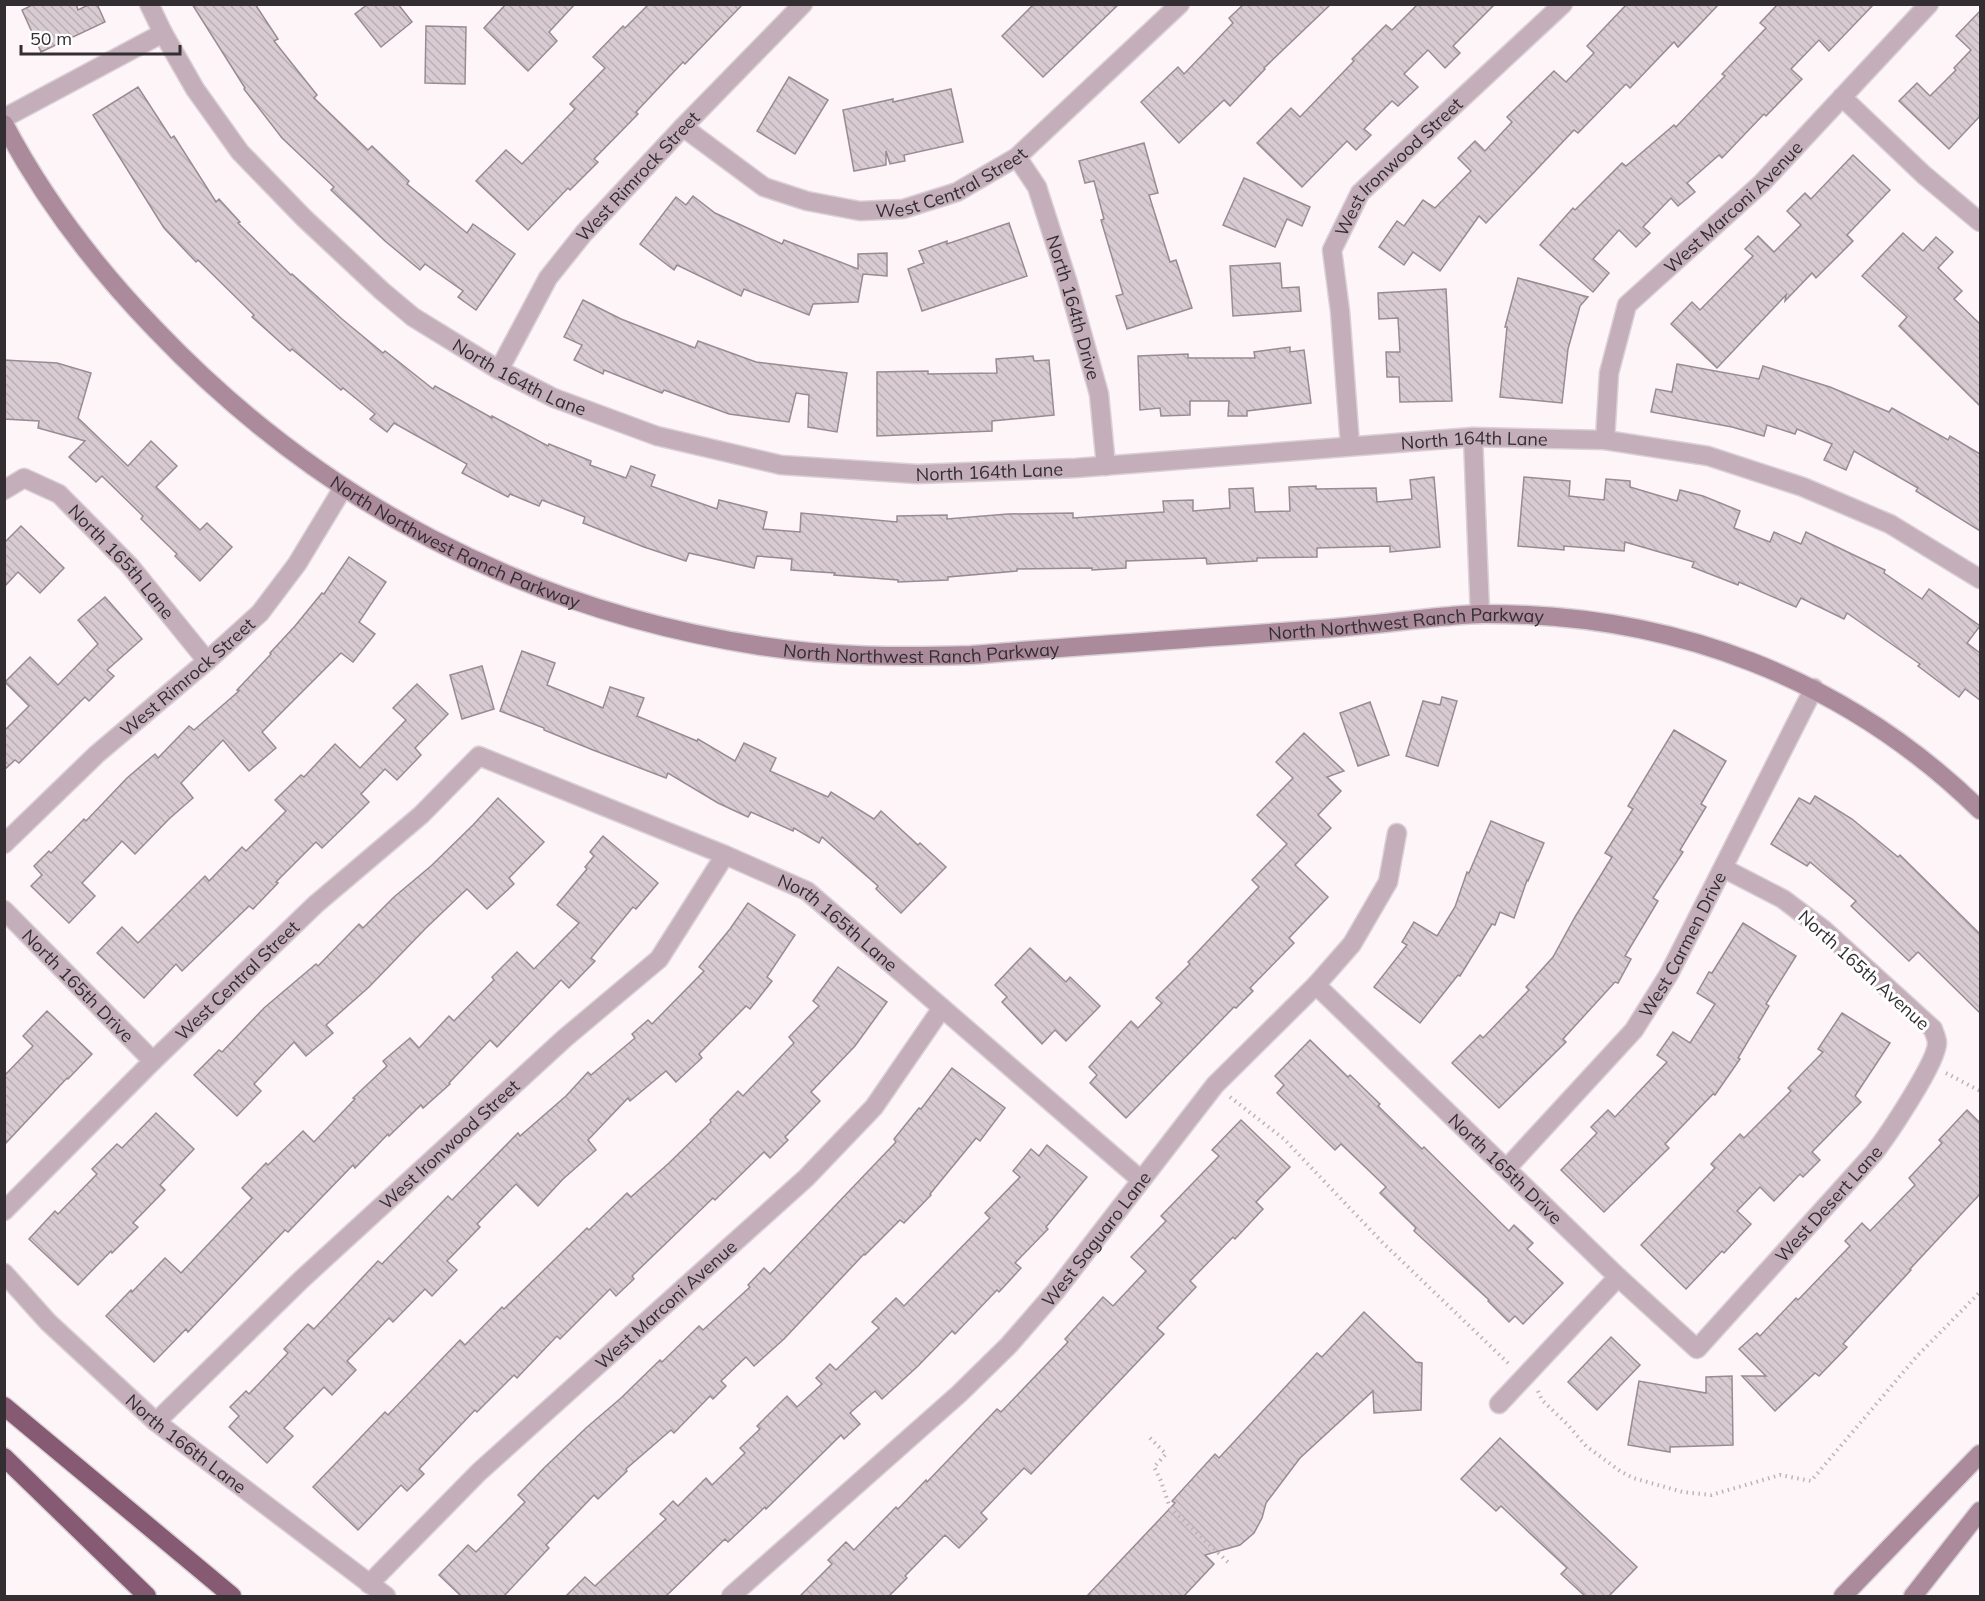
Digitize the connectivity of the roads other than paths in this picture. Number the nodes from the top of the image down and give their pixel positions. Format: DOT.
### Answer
graph roads {
  1 [pos="149,4"];
  2 [pos="803,4"];
  3 [pos="1180,4"];
  4 [pos="1563,4"];
  5 [pos="1929,4"];
  6 [pos="163,33"];
  7 [pos="1842,97"];
  8 [pos="4,118"];
  9 [pos="4,124"];
  10 [pos="683,127"];
  11 [pos="1017,157"];
  12 [pos="1980,222"];
  13 [pos="499,370"];
  14 [pos="1473,437"];
  15 [pos="1605,440"];
  16 [pos="1350,445"];
  17 [pos="1106,466"];
  18 [pos="343,488"];
  19 [pos="4,490"];
  20 [pos="1980,579"];
  21 [pos="1480,614"];
  22 [pos="207,661"];
  23 [pos="1814,688"];
  24 [pos="479,756"];
  25 [pos="1980,810"];
  26 [pos="1397,833"];
  27 [pos="4,844"];
  28 [pos="724,855"];
  29 [pos="1724,868"];
  30 [pos="4,910"];
  31 [pos="1316,985"];
  32 [pos="942,1008"];
  33 [pos="1937,1042"];
  34 [pos="153,1061"];
  35 [pos="1507,1168"];
  36 [pos="1141,1180"];
  37 [pos="4,1211"];
  38 [pos="4,1273"];
  39 [pos="1618,1277"];
  40 [pos="1697,1349"];
  41 [pos="1499,1404"];
  42 [pos="4,1406"];
  43 [pos="156,1422"];
  44 [pos="1980,1454"];
  45 [pos="4,1457"];
  46 [pos="1980,1511"];
  47 [pos="369,1584"];
  48 [pos="147,1596"];
  49 [pos="232,1596"];
  50 [pos="386,1596"];
  51 [pos="731,1596"];
  52 [pos="1843,1596"];
  53 [pos="1913,1596"];
  1 -- 6 [label="street, North 164th Lane"];
  2 -- 10 [label="street, West Rimrock Street"];
  3 -- 11 [label="street, West Central Street"];
  4 -- 16 [label="street, West Ironwood Street"];
  5 -- 7 [label="street, West Marconi Avenue"];
  6 -- 8 [label="street"];
  6 -- 13 [label="street, North 164th Lane"];
  7 -- 12 [label="street"];
  7 -- 15 [label="street, West Marconi Avenue"];
  9 -- 18 [label="main road, North Northwest Ranch Parkway"];
  10 -- 11 [label="street, West Central Street"];
  10 -- 13 [label="street, West Rimrock Street"];
  11 -- 17 [label="street, North 164th Drive"];
  13 -- 17 [label="street, North 164th Lane"];
  14 -- 15 [label="street, North 164th Lane"];
  14 -- 16 [label="street, North 164th Lane"];
  14 -- 21 [label="street"];
  15 -- 20 [label="street, North 164th Lane"];
  16 -- 17 [label="street, North 164th Lane"];
  18 -- 21 [label="main road, North Northwest Ranch Parkway"];
  18 -- 22 [label="street, West Rimrock Street"];
  19 -- 22 [label="street, North 165th Lane"];
  21 -- 23 [label="main road, North Northwest Ranch Parkway"];
  22 -- 27 [label="street, West Rimrock Street"];
  23 -- 25 [label="main road, North Northwest Ranch Parkway"];
  23 -- 29 [label="street, West Carmen Drive"];
  24 -- 28 [label="street, North 165th Lane"];
  24 -- 34 [label="street, West Central Street"];
  26 -- 31 [label="street, West Saguaro Lane"];
  28 -- 32 [label="street, North 165th Lane"];
  28 -- 43 [label="street, West Ironwood Street"];
  29 -- 33 [label="street, North 165th Avenue"];
  29 -- 35 [label="street, West Carmen Drive"];
  30 -- 34 [label="street, North 165th Drive"];
  31 -- 35 [label="street, North 165th Drive"];
  31 -- 36 [label="street, West Saguaro Lane"];
  32 -- 36 [label="street, North 165th Lane"];
  32 -- 47 [label="street, West Marconi Avenue"];
  33 -- 40 [label="street, West Desert Lane"];
  34 -- 37 [label="street, West Central Street"];
  35 -- 39 [label="street, North 165th Drive"];
  36 -- 51 [label="street, West Saguaro Lane"];
  38 -- 43 [label="street, North 166th Lane"];
  39 -- 40 [label="street, North 165th Drive"];
  39 -- 41 [label="street"];
  42 -- 49 [label="highway"];
  43 -- 47 [label="street, North 166th Lane"];
  44 -- 52 [label="main road"];
  45 -- 48 [label="highway"];
  46 -- 53 [label="main road"];
  47 -- 50 [label="street, North 166th Lane"];
}
